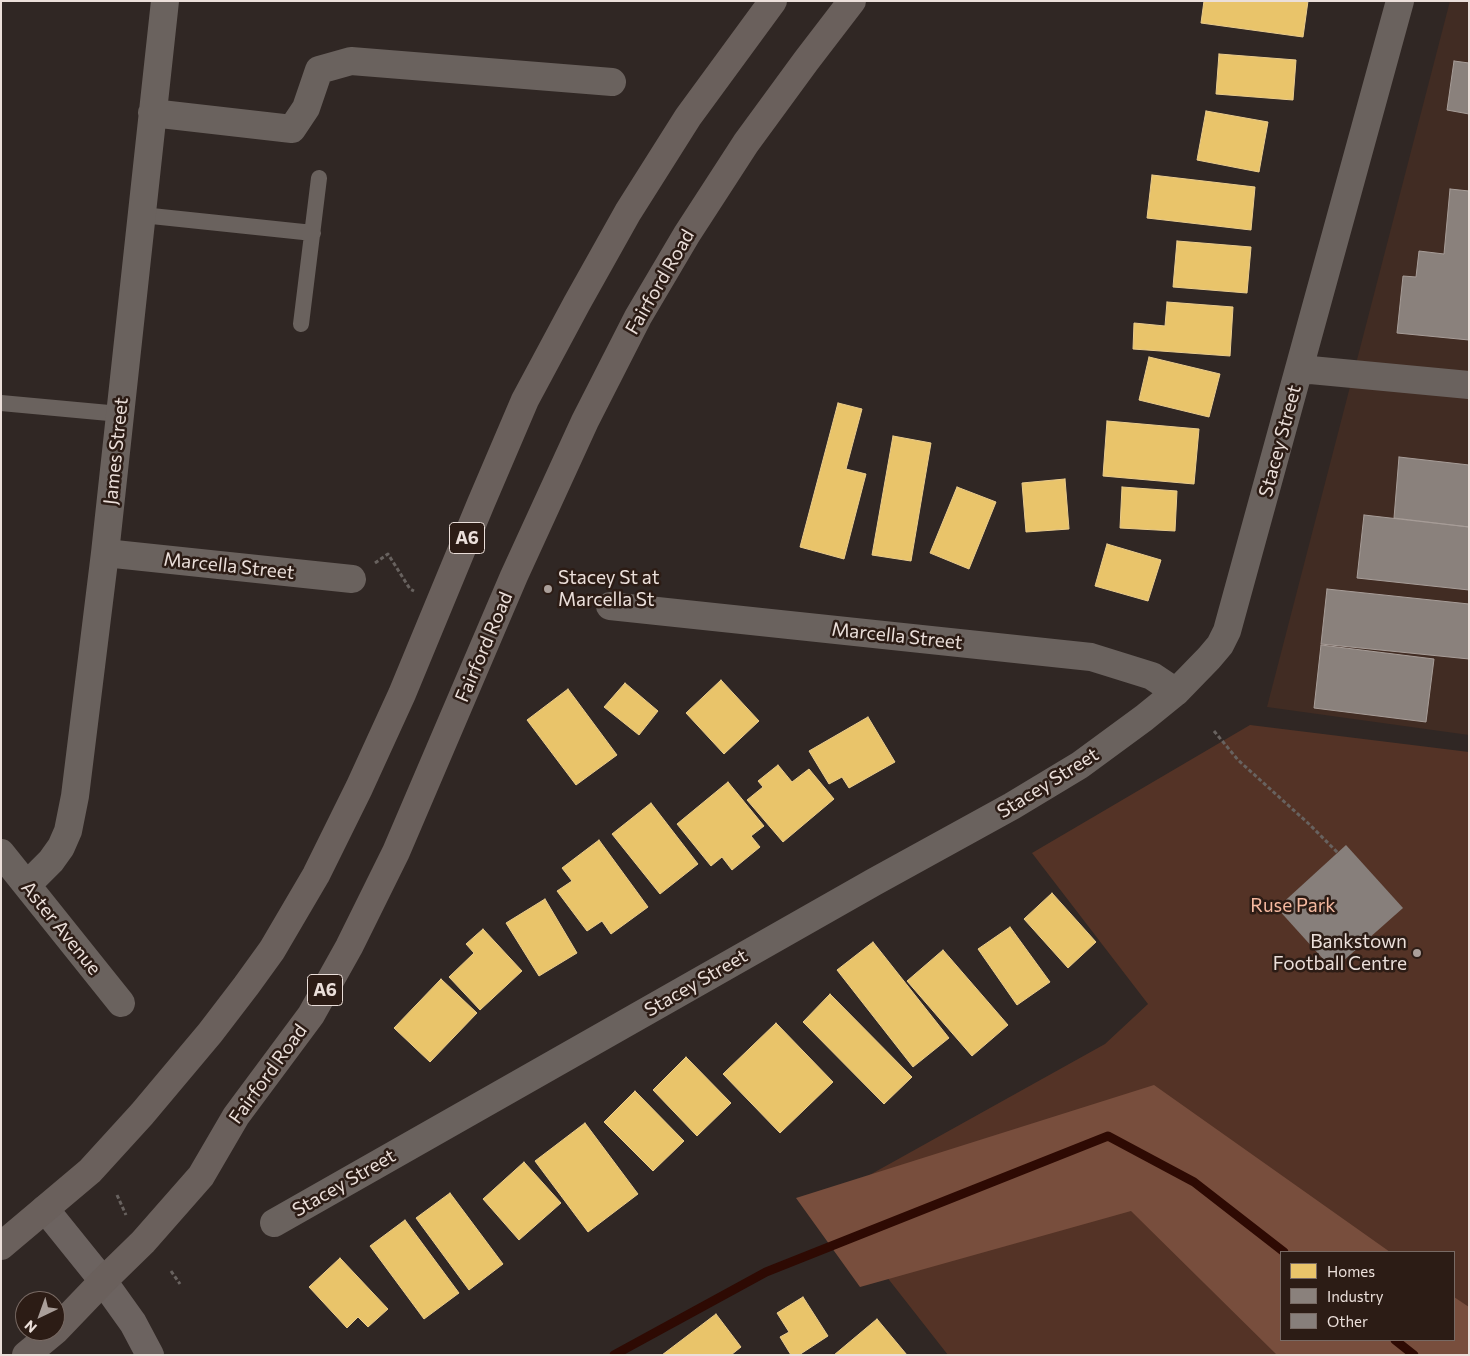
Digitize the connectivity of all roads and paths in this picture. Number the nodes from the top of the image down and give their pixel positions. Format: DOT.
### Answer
graph roads {
  1 [pos="165,1"];
  2 [pos="773,1"];
  3 [pos="852,1"];
  4 [pos="1400,1"];
  5 [pos="612,82"];
  6 [pos="152,113"];
  7 [pos="319,178"];
  8 [pos="142,215"];
  9 [pos="313,233"];
  10 [pos="301,324"];
  11 [pos="1300,368"];
  12 [pos="1469,385"];
  13 [pos="1,403"];
  14 [pos="120,414"];
  15 [pos="106,553"];
  16 [pos="352,579"];
  17 [pos="418,586"];
  18 [pos="610,606"];
  19 [pos="1176,692"];
  20 [pos="1214,730"];
  21 [pos="1,853"];
  22 [pos="1338,853"];
  23 [pos="27,886"];
  24 [pos="122,1003"];
  25 [pos="117,1195"];
  26 [pos="45,1209"];
  27 [pos="129,1223"];
  28 [pos="274,1223"];
  29 [pos="1,1246"];
  30 [pos="171,1271"];
  31 [pos="103,1280"];
  32 [pos="180,1284"];
  33 [pos="26,1355"];
  34 [pos="150,1355"];
  1 -- 6 [label="street, James Street"];
  2 -- 26 [label="highway, A6"];
  3 -- 31 [label="highway, Fairford Road / A6"];
  4 -- 11 [label="street, Stacey Street"];
  5 -- 6 [label="street"];
  6 -- 8 [label="street, James Street"];
  7 -- 9 [label="lane"];
  8 -- 9 [label="lane"];
  8 -- 14 [label="street, James Street"];
  9 -- 10 [label="lane"];
  11 -- 12 [label="street"];
  11 -- 19 [label="street, Stacey Street"];
  13 -- 14 [label="lane"];
  14 -- 15 [label="street, James Street"];
  15 -- 16 [label="street, Marcella Street"];
  15 -- 23 [label="street, James Street"];
  16 -- 17 [label="path"];
  18 -- 19 [label="street, Marcella Street"];
  19 -- 28 [label="street, Stacey Street"];
  20 -- 22 [label="path"];
  21 -- 23 [label="street, Aster Avenue"];
  23 -- 24 [label="street, Aster Avenue"];
  25 -- 27 [label="path"];
  26 -- 29 [label="highway, A6"];
  26 -- 31 [label="main road"];
  30 -- 32 [label="path"];
  31 -- 33 [label="highway, A6"];
  31 -- 34 [label="main road"];
}
